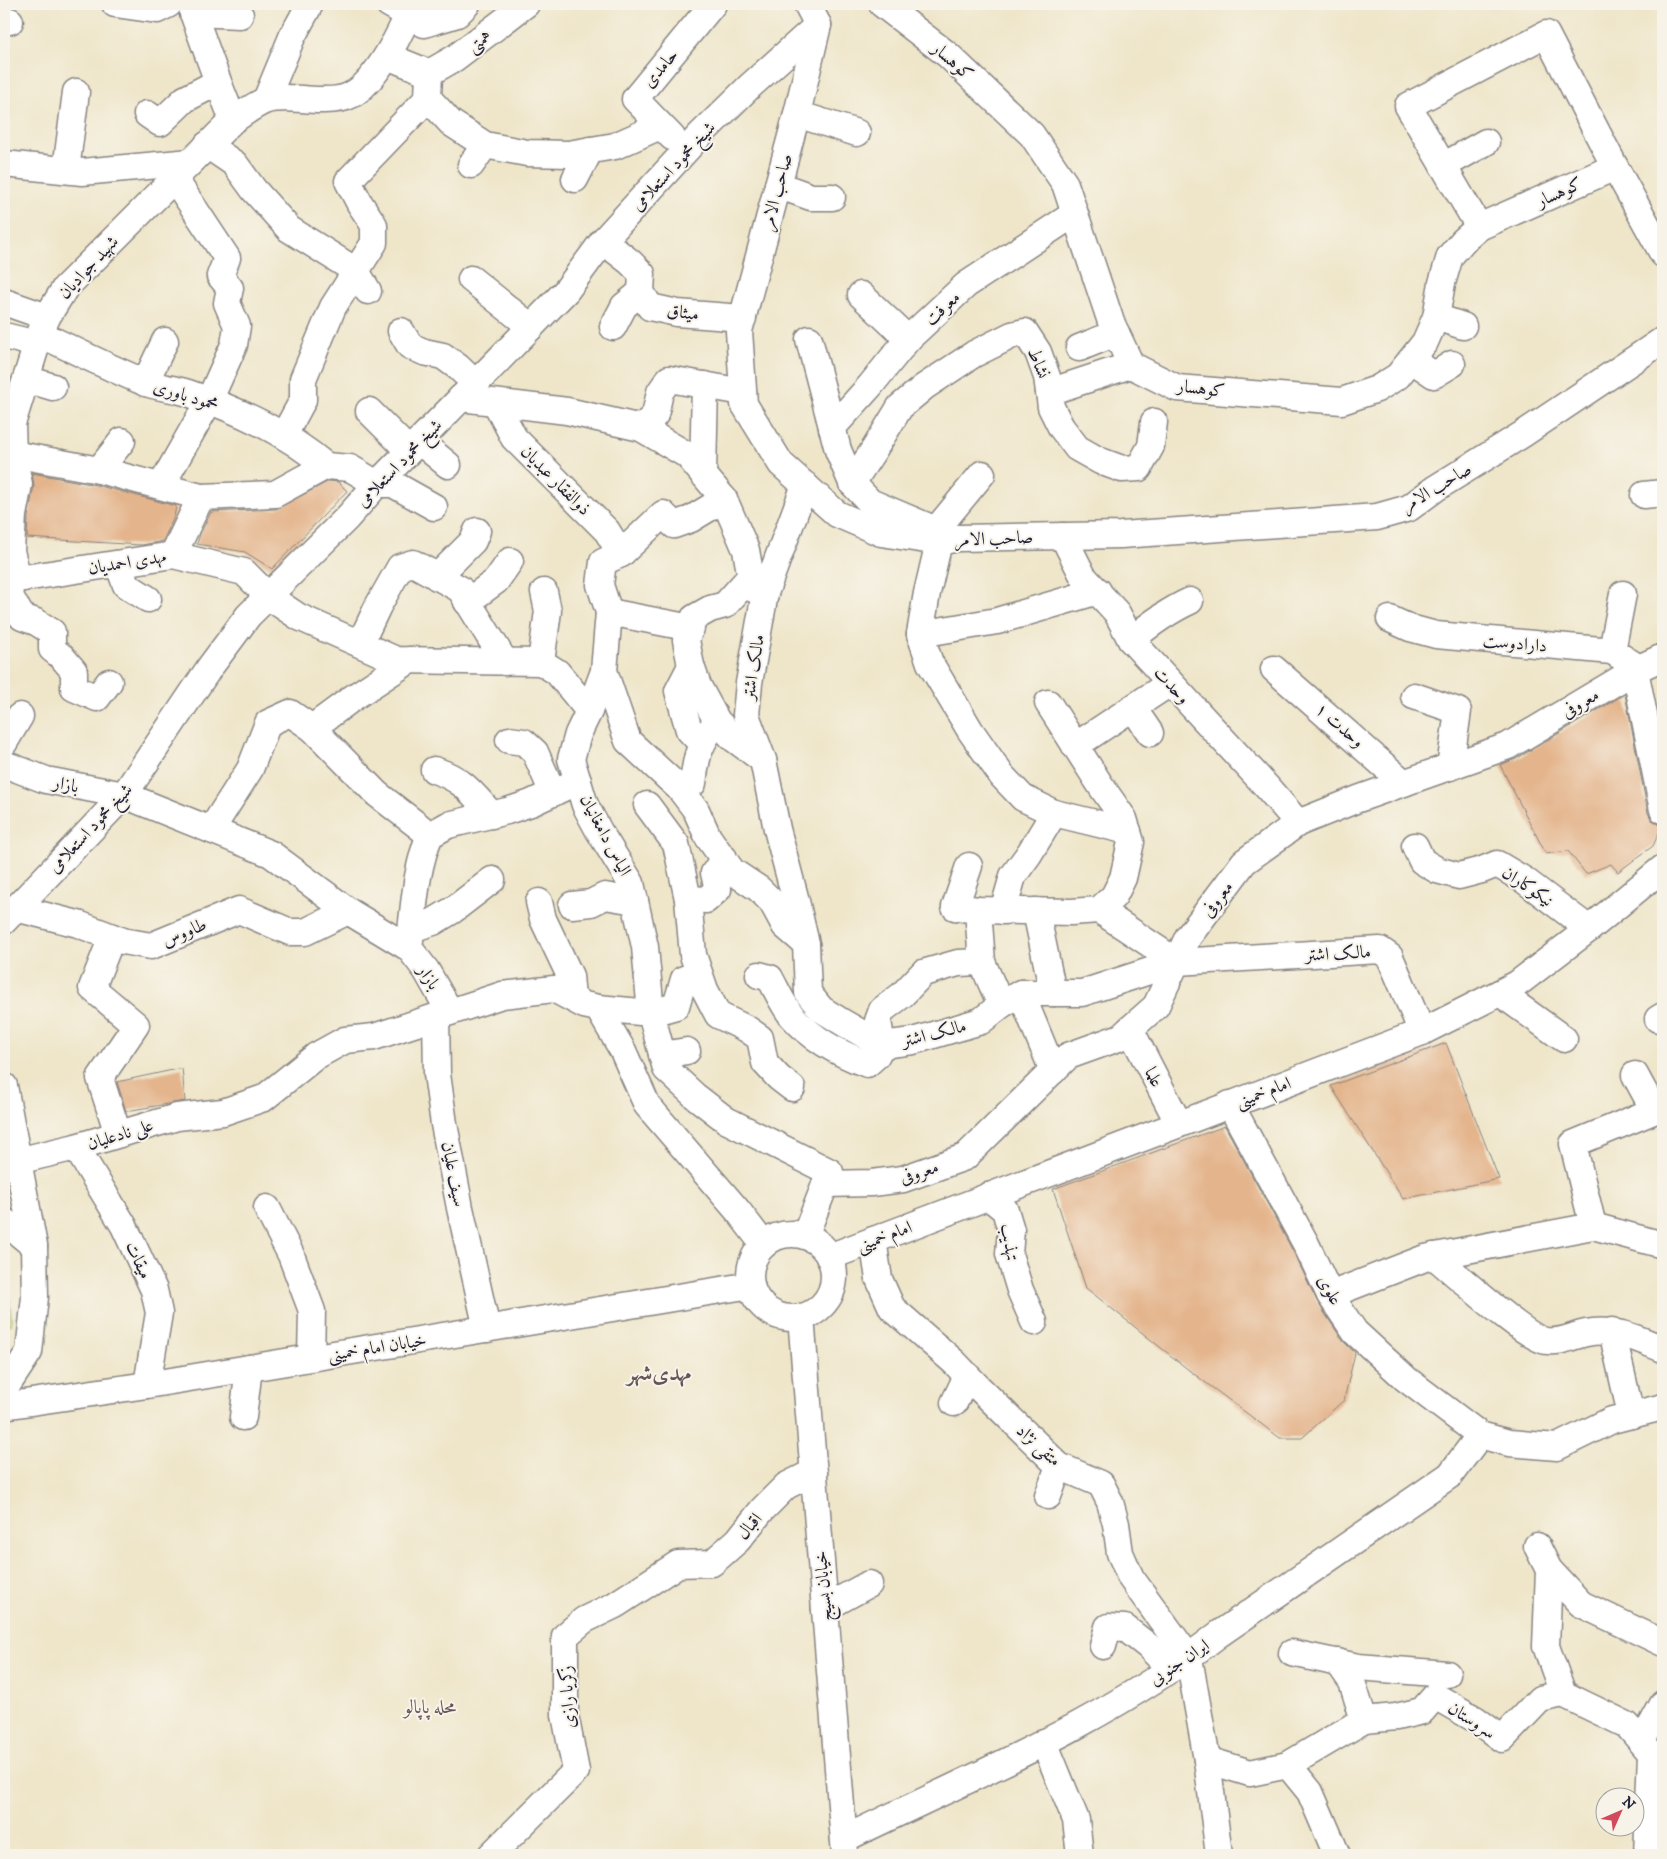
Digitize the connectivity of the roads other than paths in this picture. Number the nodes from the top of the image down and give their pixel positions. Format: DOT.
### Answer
graph roads {
  1 [pos="115,4"];
  2 [pos="310,4"];
  3 [pos="468,4"];
  4 [pos="526,4"];
  5 [pos="713,4"];
  6 [pos="882,4"];
  7 [pos="185,7"];
  8 [pos="403,7"];
  9 [pos="813,14"];
  10 [pos="240,15"];
  11 [pos="387,56"];
  12 [pos="218,82"];
  13 [pos="428,86"];
  14 [pos="76,92"];
  15 [pos="266,100"];
  16 [pos="147,114"];
  17 [pos="797,114"];
  18 [pos="233,120"];
  19 [pos="660,126"];
  20 [pos="857,133"];
  21 [pos="1486,142"];
  22 [pos="590,150"];
  23 [pos="685,151"];
  24 [pos="191,162"];
  25 [pos="4,164"];
  26 [pos="1443,166"];
  27 [pos="1615,167"];
  28 [pos="66,170"];
  29 [pos="575,179"];
  30 [pos="778,185"];
  31 [pos="832,197"];
  32 [pos="1074,214"];
  33 [pos="1479,227"];
  34 [pos="603,241"];
  35 [pos="1663,254"];
  36 [pos="471,279"];
  37 [pos="362,281"];
  38 [pos="641,292"];
  39 [pos="861,294"];
  40 [pos="4,302"];
  41 [pos="1436,317"];
  42 [pos="743,318"];
  43 [pos="1463,326"];
  44 [pos="530,327"];
  45 [pos="613,327"];
  46 [pos="401,331"];
  47 [pos="41,332"];
  48 [pos="1116,333"];
  49 [pos="4,336"];
  50 [pos="809,339"];
  51 [pos="908,339"];
  52 [pos="1663,340"];
  53 [pos="165,341"];
  54 [pos="1079,348"];
  55 [pos="1412,360"];
  56 [pos="1452,364"];
  57 [pos="1131,365"];
  58 [pos="26,379"];
  59 [pos="145,383"];
  60 [pos="705,385"];
  61 [pos="870,386"];
  62 [pos="53,388"];
  63 [pos="468,391"];
  64 [pos="743,392"];
  65 [pos="1049,392"];
  66 [pos="209,401"];
  67 [pos="496,403"];
  68 [pos="369,410"];
  69 [pos="894,416"];
  70 [pos="1154,422"];
  71 [pos="8,423"];
  72 [pos="641,428"];
  73 [pos="832,428"];
  74 [pos="284,435"];
  75 [pos="122,441"];
  76 [pos="414,446"];
  77 [pos="13,454"];
  78 [pos="448,465"];
  79 [pos="326,466"];
  80 [pos="99,470"];
  81 [pos="704,474"];
  82 [pos="982,474"];
  83 [pos="852,483"];
  84 [pos="377,484"];
  85 [pos="805,485"];
  86 [pos="161,486"];
  87 [pos="202,497"];
  88 [pos="724,499"];
  89 [pos="434,507"];
  90 [pos="477,531"];
  91 [pos="938,536"];
  92 [pos="1063,536"];
  93 [pos="7,548"];
  94 [pos="620,554"];
  95 [pos="173,555"];
  96 [pos="510,561"];
  97 [pos="118,564"];
  98 [pos="437,577"];
  99 [pos="8,583"];
  100 [pos="758,584"];
  101 [pos="1098,591"];
  102 [pos="544,592"];
  103 [pos="1623,594"];
  104 [pos="269,597"];
  105 [pos="148,599"];
  106 [pos="1190,601"];
  107 [pos="467,602"];
  108 [pos="609,612"];
  109 [pos="1390,619"];
  110 [pos="691,628"];
  111 [pos="920,634"];
  112 [pos="1131,640"];
  113 [pos="360,644"];
  114 [pos="1612,651"];
  115 [pos="1663,657"];
  116 [pos="410,660"];
  117 [pos="505,662"];
  118 [pos="541,662"];
  119 [pos="692,666"];
  120 [pos="1274,669"];
  121 [pos="1637,669"];
  122 [pos="604,671"];
  123 [pos="109,682"];
  124 [pos="1170,683"];
  125 [pos="1414,696"];
  126 [pos="1048,703"];
  127 [pos="1133,708"];
  128 [pos="590,711"];
  129 [pos="20,716"];
  130 [pos="717,721"];
  131 [pos="312,728"];
  132 [pos="1150,733"];
  133 [pos="509,740"];
  134 [pos="4,743"];
  135 [pos="701,743"];
  136 [pos="1075,746"];
  137 [pos="763,760"];
  138 [pos="4,764"];
  139 [pos="1450,767"];
  140 [pos="434,770"];
  141 [pos="578,781"];
  142 [pos="1404,783"];
  143 [pos="680,789"];
  144 [pos="553,792"];
  145 [pos="124,795"];
  146 [pos="647,805"];
  147 [pos="1663,810"];
  148 [pos="1054,813"];
  149 [pos="492,815"];
  150 [pos="1298,823"];
  151 [pos="211,830"];
  152 [pos="1128,832"];
  153 [pos="430,835"];
  154 [pos="1415,846"];
  155 [pos="724,858"];
  156 [pos="969,866"];
  157 [pos="1661,876"];
  158 [pos="492,880"];
  159 [pos="688,899"];
  160 [pos="539,902"];
  161 [pos="635,902"];
  162 [pos="572,905"];
  163 [pos="1099,910"];
  164 [pos="348,911"];
  165 [pos="990,911"];
  166 [pos="1036,911"];
  167 [pos="10,914"];
  168 [pos="1588,929"];
  169 [pos="112,937"];
  170 [pos="410,938"];
  171 [pos="806,944"];
  172 [pos="982,962"];
  173 [pos="1176,962"];
  174 [pos="699,974"];
  175 [pos="759,975"];
  176 [pos="1053,993"];
  177 [pos="1500,993"];
  178 [pos="572,998"];
  179 [pos="814,999"];
  180 [pos="1011,999"];
  181 [pos="598,1008"];
  182 [pos="651,1013"];
  183 [pos="443,1014"];
  184 [pos="792,1016"];
  185 [pos="1130,1029"];
  186 [pos="1422,1032"];
  187 [pos="760,1038"];
  188 [pos="1564,1039"];
  189 [pos="882,1045"];
  190 [pos="1053,1071"];
  191 [pos="1635,1076"];
  192 [pos="4,1086"];
  193 [pos="792,1088"];
  194 [pos="1230,1104"];
  195 [pos="1659,1109"];
  196 [pos="1179,1124"];
  197 [pos="118,1134"];
  198 [pos="76,1147"];
  199 [pos="10,1169"];
  200 [pos="828,1178"];
  201 [pos="988,1196"];
  202 [pos="267,1208"];
  203 [pos="4,1221"];
  204 [pos="1593,1226"];
  205 [pos="804,1236"];
  206 [pos="872,1240"];
  207 [pos="764,1245"];
  208 [pos="1663,1245"];
  209 [pos="34,1246"];
  210 [pos="1434,1256"];
  211 [pos="829,1257"];
  212 [pos="751,1285"];
  213 [pos="1330,1295"];
  214 [pos="801,1317"];
  215 [pos="1034,1322"];
  216 [pos="487,1328"];
  217 [pos="1612,1331"];
  218 [pos="1663,1349"];
  219 [pos="311,1357"];
  220 [pos="250,1368"];
  221 [pos="967,1376"];
  222 [pos="147,1384"];
  223 [pos="4,1388"];
  224 [pos="954,1403"];
  225 [pos="4,1406"];
  226 [pos="1663,1407"];
  227 [pos="1631,1415"];
  228 [pos="243,1417"];
  229 [pos="1480,1435"];
  230 [pos="1059,1466"];
  231 [pos="814,1472"];
  232 [pos="1048,1496"];
  233 [pos="1537,1546"];
  234 [pos="678,1564"];
  235 [pos="1549,1570"];
  236 [pos="869,1584"];
  237 [pos="825,1608"];
  238 [pos="1663,1643"];
  239 [pos="1103,1646"];
  240 [pos="1292,1653"];
  241 [pos="1338,1662"];
  242 [pos="1180,1664"];
  243 [pos="1447,1674"];
  244 [pos="1563,1694"];
  245 [pos="1663,1704"];
  246 [pos="1364,1720"];
  247 [pos="1044,1742"];
  248 [pos="1651,1756"];
  249 [pos="1207,1760"];
  250 [pos="1288,1765"];
  251 [pos="844,1847"];
  252 [pos="491,1855"];
  253 [pos="1080,1855"];
  254 [pos="1219,1855"];
  255 [pos="1337,1855"];
  256 [pos="1647,1855"];
  1 -- 7 [label="street"];
  2 -- 15 [label="street"];
  3 -- 8 [label="street"];
  4 -- 13 [label="street, همتی"];
  5 -- 19 [label="street, حامدی"];
  6 -- 32 [label="street, کوهسار"];
  7 -- 10 [label="street"];
  7 -- 12 [label="street"];
  8 -- 11 [label="street"];
  9 -- 17 [label="street, صاحب الامر"];
  9 -- 23 [label="street, شیخ محمود استعلامی"];
  11 -- 13 [label="street"];
  11 -- 15 [label="street"];
  12 -- 16 [label="street"];
  12 -- 18 [label="street"];
  13 -- 22 [label="street"];
  13 -- 37 [label="street, همتی"];
  14 -- 28 [label="street"];
  15 -- 18 [label="street, شهید جوادیان"];
  17 -- 20 [label="street"];
  17 -- 30 [label="street, صاحب الامر"];
  18 -- 24 [label="street, شهید جوادیان"];
  19 -- 22 [label="street"];
  19 -- 23 [label="street, حامدی"];
  21 -- 26 [label="street"];
  22 -- 29 [label="street"];
  23 -- 34 [label="street, شیخ محمود استعلامی"];
  24 -- 28 [label="street"];
  24 -- 37 [label="street"];
  24 -- 47 [label="street, شهید جوادیان"];
  24 -- 66 [label="street"];
  25 -- 28 [label="street"];
  26 -- 27 [label="street"];
  26 -- 33 [label="street"];
  27 -- 33 [label="street, کوهسار"];
  27 -- 35 [label="street"];
  30 -- 31 [label="street"];
  30 -- 42 [label="street, صاحب الامر"];
  32 -- 48 [label="street, کوهسار"];
  32 -- 51 [label="street, معرفت"];
  33 -- 41 [label="street, کوهسار"];
  34 -- 38 [label="street"];
  34 -- 44 [label="street, شیخ محمود استعلامی"];
  36 -- 44 [label="street"];
  37 -- 74 [label="street"];
  38 -- 42 [label="street, میثاق"];
  38 -- 45 [label="street"];
  39 -- 51 [label="street"];
  40 -- 47 [label="street"];
  41 -- 43 [label="street"];
  41 -- 55 [label="street, کوهسار"];
  42 -- 64 [label="street, صاحب الامر"];
  44 -- 63 [label="street, شیخ محمود استعلامی"];
  46 -- 63 [label="street"];
  47 -- 49 [label="street"];
  47 -- 58 [label="street, شهید جوادیان"];
  47 -- 59 [label="street, محمود باوری"];
  48 -- 54 [label="street"];
  48 -- 57 [label="street, کوهسار"];
  50 -- 73 [label="street"];
  51 -- 61 [label="street, معرفت"];
  52 -- 92 [label="street, صاحب الامر"];
  53 -- 59 [label="street"];
  55 -- 56 [label="street"];
  55 -- 57 [label="street, کوهسار"];
  57 -- 65 [label="street"];
  58 -- 62 [label="street"];
  58 -- 71 [label="street, شهید جوادیان"];
  59 -- 66 [label="street, محمود باوری"];
  60 -- 64 [label="street"];
  60 -- 72 [label="street"];
  60 -- 81 [label="street"];
  61 -- 69 [label="street"];
  61 -- 73 [label="street, معرفت"];
  63 -- 67 [label="street"];
  63 -- 76 [label="street, شیخ محمود استعلامی"];
  64 -- 85 [label="street, صاحب الامر"];
  65 -- 69 [label="street, نشاط"];
  65 -- 70 [label="street, نشاط"];
  66 -- 74 [label="street, محمود باوری"];
  66 -- 86 [label="street"];
  67 -- 72 [label="street"];
  67 -- 94 [label="street, ذوالفقار عبدیان"];
  68 -- 76 [label="street"];
  69 -- 83 [label="street, نشاط"];
  71 -- 77 [label="street, شهید جوادیان"];
  72 -- 81 [label="street"];
  73 -- 83 [label="street"];
  74 -- 79 [label="street, محمود باوری"];
  75 -- 80 [label="street"];
  76 -- 78 [label="street"];
  76 -- 84 [label="street, شیخ محمود استعلامی"];
  77 -- 80 [label="street"];
  77 -- 93 [label="street, شهید جوادیان"];
  79 -- 84 [label="street"];
  79 -- 87 [label="street"];
  80 -- 86 [label="street"];
  81 -- 88 [label="street"];
  82 -- 91 [label="street"];
  83 -- 91 [label="street"];
  84 -- 89 [label="street"];
  84 -- 104 [label="street, شیخ محمود استعلامی"];
  85 -- 91 [label="street, صاحب الامر"];
  85 -- 100 [label="street"];
  86 -- 87 [label="street"];
  87 -- 95 [label="street"];
  88 -- 94 [label="street, الیاس دامغانیان"];
  88 -- 100 [label="street"];
  90 -- 98 [label="street"];
  91 -- 92 [label="street, صاحب الامر"];
  91 -- 111 [label="street"];
  92 -- 101 [label="street, وحدت"];
  93 -- 99 [label="street, شهید جوادیان"];
  94 -- 108 [label="street, الیاس دامغانیان"];
  95 -- 97 [label="street, مهدی احمدیان"];
  95 -- 104 [label="street, مهدی احمدیان"];
  96 -- 107 [label="street"];
  97 -- 99 [label="street, مهدی احمدیان"];
  97 -- 105 [label="street"];
  98 -- 107 [label="street"];
  98 -- 113 [label="street"];
  99 -- 123 [label="street, شهید جوادیان"];
  100 -- 110 [label="street"];
  100 -- 137 [label="street, مالک اشتر"];
  101 -- 111 [label="street"];
  101 -- 112 [label="street, وحدت"];
  102 -- 118 [label="street"];
  103 -- 114 [label="street"];
  104 -- 113 [label="street, مهدی احمدیان"];
  104 -- 145 [label="street, شیخ محمود استعلامی"];
  106 -- 112 [label="street"];
  107 -- 117 [label="street"];
  108 -- 110 [label="street"];
  108 -- 122 [label="street, الیاس دامغانیان"];
  109 -- 114 [label="street, دارادوست"];
  110 -- 119 [label="street"];
  111 -- 148 [label="street"];
  112 -- 124 [label="street, وحدت"];
  113 -- 116 [label="street, مهدی احمدیان"];
  114 -- 121 [label="street, دارادوست"];
  115 -- 121 [label="street, معروفی"];
  116 -- 117 [label="street, مهدی احمدیان"];
  116 -- 131 [label="street"];
  117 -- 118 [label="street, مهدی احمدیان"];
  118 -- 128 [label="street"];
  119 -- 130 [label="street"];
  119 -- 135 [label="street"];
  120 -- 142 [label="street, وحدت ۱"];
  121 -- 139 [label="street, معروفی"];
  121 -- 147 [label="street"];
  122 -- 128 [label="street, الیاس دامغانیان"];
  122 -- 143 [label="street"];
  124 -- 127 [label="street"];
  124 -- 150 [label="street, وحدت"];
  125 -- 139 [label="street"];
  126 -- 136 [label="street"];
  127 -- 132 [label="street"];
  127 -- 136 [label="street"];
  128 -- 141 [label="street, الیاس دامغانیان"];
  129 -- 134 [label="street"];
  130 -- 135 [label="street"];
  130 -- 137 [label="street"];
  131 -- 151 [label="street"];
  131 -- 153 [label="street"];
  133 -- 144 [label="street"];
  135 -- 143 [label="street"];
  136 -- 152 [label="street"];
  137 -- 171 [label="street, مالک اشتر"];
  138 -- 145 [label="street, بازار"];
  139 -- 142 [label="street, معروفی"];
  140 -- 149 [label="street"];
  141 -- 144 [label="street"];
  141 -- 161 [label="street, الیاس دامغانیان"];
  142 -- 150 [label="street, معروفی"];
  143 -- 155 [label="street"];
  144 -- 149 [label="street"];
  145 -- 151 [label="street, بازار"];
  145 -- 167 [label="street, شیخ محمود استعلامی"];
  146 -- 159 [label="street"];
  148 -- 152 [label="street"];
  148 -- 165 [label="street"];
  149 -- 153 [label="street"];
  150 -- 173 [label="street, معروفی"];
  151 -- 164 [label="street, بازار"];
  152 -- 163 [label="street"];
  153 -- 170 [label="street"];
  154 -- 168 [label="street, نیکوکاران"];
  155 -- 159 [label="street"];
  155 -- 171 [label="street"];
  156 -- 165 [label="street"];
  157 -- 168 [label="street, امام خمینی"];
  158 -- 170 [label="street"];
  159 -- 174 [label="street"];
  160 -- 178 [label="street"];
  161 -- 162 [label="street"];
  161 -- 182 [label="street, الیاس دامغانیان"];
  163 -- 166 [label="street"];
  163 -- 173 [label="street"];
  164 -- 169 [label="street, طاووس"];
  164 -- 170 [label="street, بازار"];
  165 -- 166 [label="street"];
  165 -- 172 [label="street"];
  166 -- 176 [label="street"];
  167 -- 169 [label="street, طاووس"];
  168 -- 177 [label="street, امام خمینی"];
  169 -- 197 [label="street"];
  170 -- 183 [label="street, بازار"];
  171 -- 179 [label="street, مالک اشتر"];
  172 -- 180 [label="street"];
  172 -- 189 [label="street"];
  173 -- 176 [label="street, مالک اشتر"];
  173 -- 185 [label="street, معروفی"];
  173 -- 186 [label="street, مالک اشتر"];
  174 -- 182 [label="street"];
  174 -- 187 [label="street"];
  175 -- 184 [label="street"];
  176 -- 180 [label="street, مالک اشتر"];
  177 -- 186 [label="street, امام خمینی"];
  177 -- 188 [label="street"];
  178 -- 181 [label="street"];
  178 -- 183 [label="street"];
  179 -- 184 [label="street"];
  179 -- 189 [label="street, مالک اشتر"];
  180 -- 189 [label="street, مالک اشتر"];
  180 -- 190 [label="street"];
  181 -- 182 [label="street"];
  181 -- 207 [label="street"];
  182 -- 200 [label="street, الیاس دامغانیان"];
  183 -- 197 [label="street, علی نادعلیان"];
  183 -- 216 [label="street, سیف علیان"];
  184 -- 187 [label="street"];
  184 -- 189 [label="street"];
  185 -- 190 [label="street, معروفی"];
  185 -- 196 [label="street, علما"];
  186 -- 194 [label="street, امام خمینی"];
  187 -- 193 [label="street"];
  190 -- 200 [label="street, معروفی"];
  191 -- 195 [label="street"];
  192 -- 199 [label="street"];
  194 -- 196 [label="street, امام خمینی"];
  194 -- 213 [label="street, علوی"];
  195 -- 204 [label="street"];
  196 -- 201 [label="street, امام خمینی"];
  197 -- 198 [label="street, علی نادعلیان"];
  198 -- 199 [label="street, علی نادعلیان"];
  198 -- 222 [label="street, میقات"];
  199 -- 209 [label="street"];
  200 -- 205 [label="street"];
  201 -- 206 [label="street, امام خمینی"];
  201 -- 215 [label="street, تهذیب"];
  202 -- 219 [label="street"];
  203 -- 209 [label="street"];
  204 -- 208 [label="street"];
  204 -- 210 [label="street"];
  205 -- 207 [label="street"];
  205 -- 211 [label="street"];
  206 -- 211 [label="street, امام خمینی"];
  206 -- 221 [label="street, متقی نژاد"];
  207 -- 212 [label="street"];
  209 -- 223 [label="street"];
  210 -- 213 [label="street"];
  210 -- 217 [label="street"];
  211 -- 214 [label="street"];
  212 -- 214 [label="street"];
  212 -- 216 [label="street, خیابان امام خمینی"];
  213 -- 229 [label="street, علوی"];
  214 -- 231 [label="street, خیابان بسیج"];
  216 -- 219 [label="street, خیابان امام خمینی"];
  217 -- 218 [label="street"];
  217 -- 227 [label="street"];
  219 -- 220 [label="street, خیابان امام خمینی"];
  220 -- 222 [label="street, خیابان امام خمینی"];
  220 -- 228 [label="street"];
  221 -- 224 [label="street"];
  221 -- 230 [label="street, متقی نژاد"];
  222 -- 225 [label="street, خیابان امام خمینی"];
  226 -- 227 [label="street"];
  227 -- 229 [label="street"];
  229 -- 242 [label="street, ایران جنوبی"];
  230 -- 232 [label="street"];
  230 -- 242 [label="street, متقی نژاد"];
  231 -- 234 [label="street, اقبال"];
  231 -- 237 [label="street, خیابان بسیج"];
  233 -- 235 [label="street"];
  234 -- 252 [label="street, زکریا رازی"];
  235 -- 238 [label="street"];
  235 -- 244 [label="street"];
  236 -- 237 [label="street"];
  237 -- 251 [label="street, خیابان بسیج"];
  239 -- 242 [label="street"];
  240 -- 241 [label="street"];
  241 -- 243 [label="street"];
  241 -- 246 [label="street"];
  242 -- 247 [label="street, ایران جنوبی"];
  242 -- 249 [label="street"];
  244 -- 246 [label="street, سروستان"];
  244 -- 248 [label="street"];
  245 -- 248 [label="street"];
  246 -- 250 [label="street"];
  247 -- 251 [label="street, ایران جنوبی"];
  247 -- 253 [label="street"];
  248 -- 256 [label="street"];
  249 -- 250 [label="street"];
  249 -- 254 [label="street"];
  250 -- 255 [label="street"];
}
